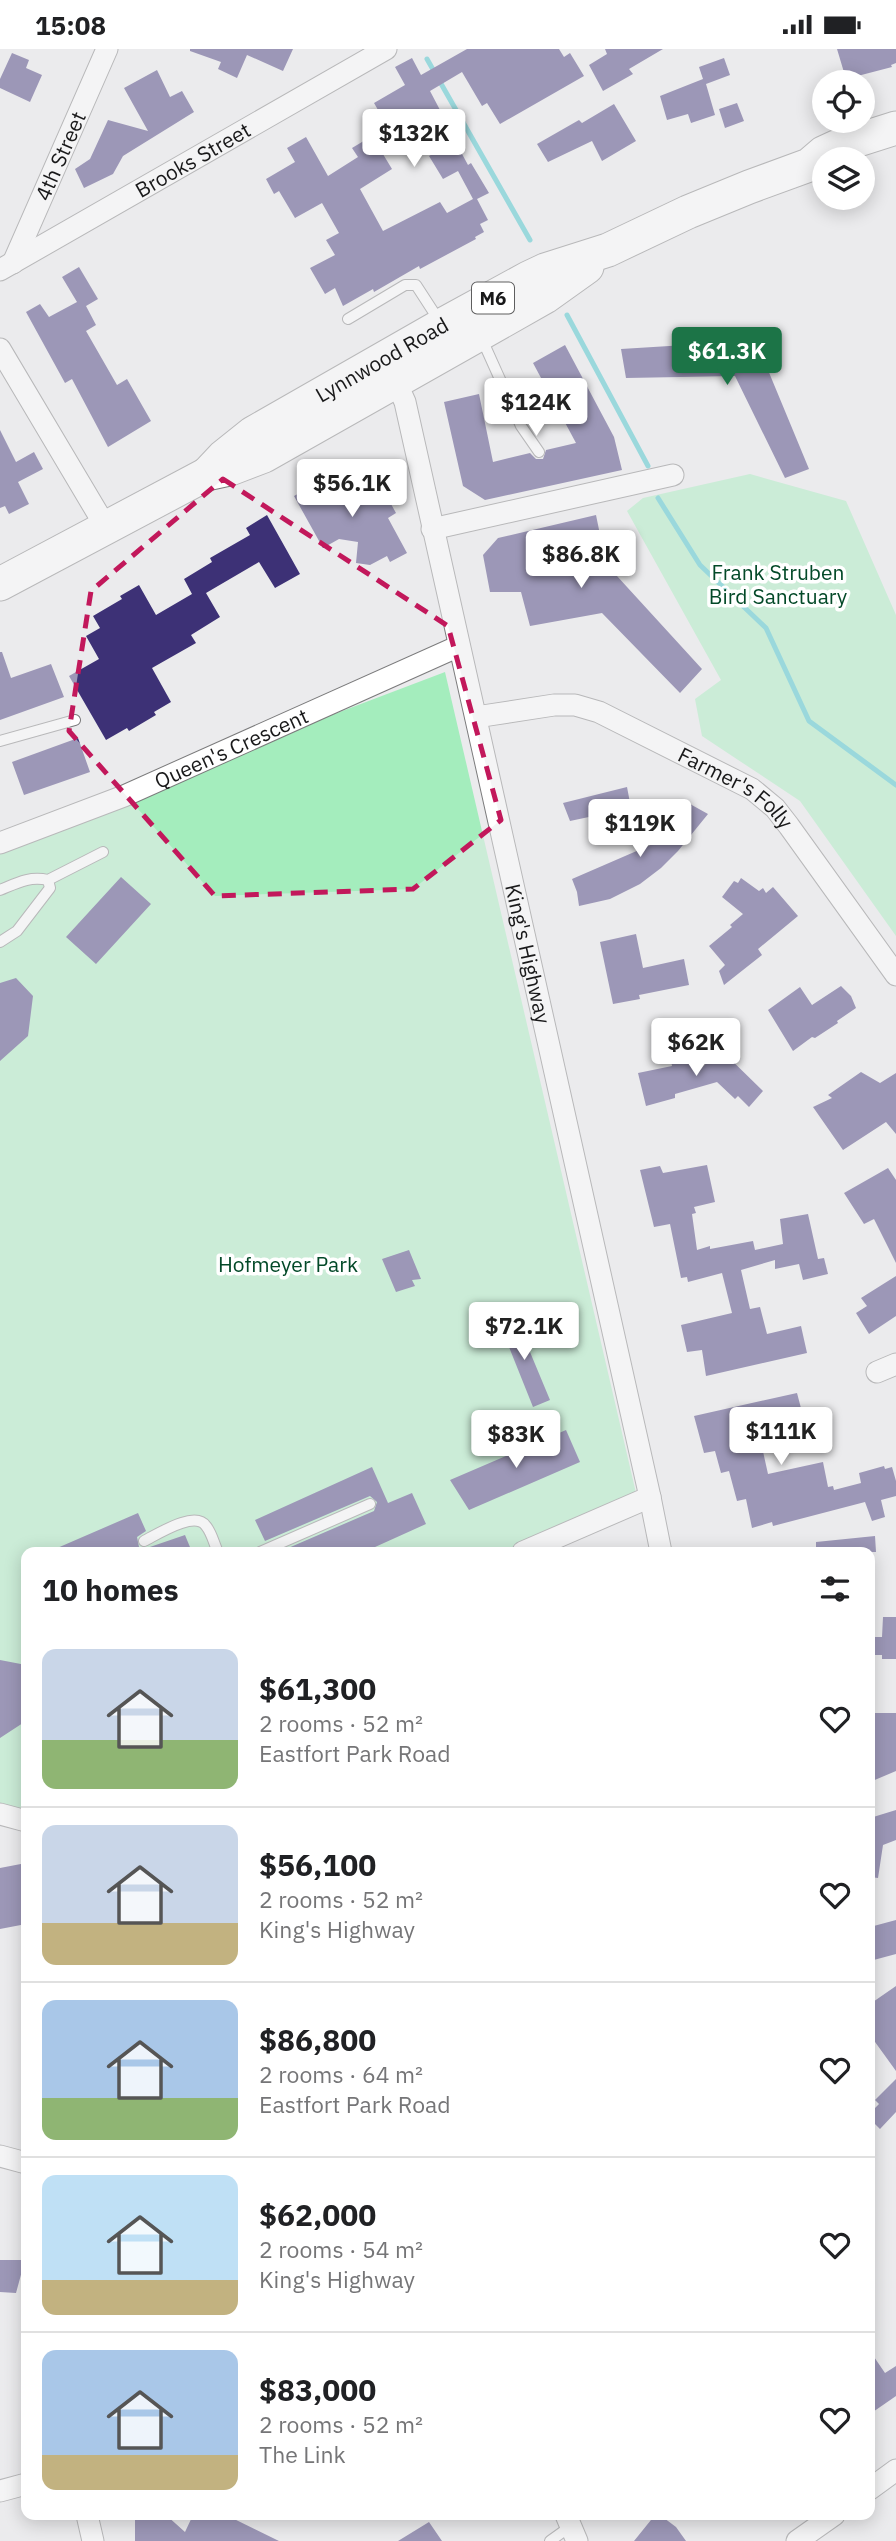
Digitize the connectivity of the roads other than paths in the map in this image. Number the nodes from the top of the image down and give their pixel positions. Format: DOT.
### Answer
graph roads {
  1 [pos="107,49"];
  2 [pos="386,49"];
  3 [pos="896,128"];
  4 [pos="836,147"];
  5 [pos="896,150"];
  6 [pos="875,156"];
  7 [pos="812,169"];
  8 [pos="608,250"];
  9 [pos="6,267"];
  10 [pos="348,319"];
  11 [pos="442,325"];
  12 [pos="480,334"];
  13 [pos="0,349"];
  14 [pos="390,370"];
  15 [pos="539,452"];
  16 [pos="673,475"];
  17 [pos="107,529"];
  18 [pos="432,529"];
  19 [pos="0,584"];
  20 [pos="459,646"];
  21 [pos="476,717"];
  22 [pos="75,720"];
  23 [pos="0,741"];
  24 [pos="0,843"];
  25 [pos="103,852"];
  26 [pos="48,880"];
  27 [pos="0,890"];
  28 [pos="0,942"];
  29 [pos="896,975"];
  30 [pos="650,1497"];
  31 [pos="369,1504"];
  32 [pos="144,1541"];
  33 [pos="216,1547"];
  34 [pos="271,1547"];
  35 [pos="535,1547"];
  36 [pos="660,1547"];
  37 [pos="0,1814"];
  38 [pos="21,1820"];
  39 [pos="0,2156"];
  40 [pos="21,2162"];
  41 [pos="21,2485"];
  42 [pos="0,2491"];
  43 [pos="88,2520"];
  44 [pos="827,2520"];
  45 [pos="571,2527"];
  46 [pos="93,2541"];
  47 [pos="550,2541"];
  48 [pos="797,2541"];
  1 -- 9 [label="street, 4th Street"];
  2 -- 9 [label="street, Brooks Street"];
  3 -- 4 [label="main road, Lynnwood Road / M6"];
  5 -- 6 [label="main road"];
  7 -- 8 [label="main road, Lynnwood Road / M6"];
  8 -- 11 [label="main road, Lynnwood Road / M6"];
  8 -- 12 [label="main road, Lynnwood Road / M6"];
  10 -- 11 [label="lane"];
  11 -- 14 [label="main road, Lynnwood Road / M6"];
  12 -- 14 [label="main road, Lynnwood Road / M6"];
  12 -- 15 [label="lane"];
  13 -- 17 [label="street"];
  14 -- 17 [label="main road, Lynnwood Road / M6"];
  14 -- 18 [label="street, King's Highway"];
  16 -- 18 [label="street"];
  17 -- 19 [label="main road, Lynnwood Road / M6"];
  18 -- 20 [label="street, King's Highway"];
  20 -- 21 [label="street, King's Highway"];
  20 -- 24 [label="street, Queen's Crescent"];
  21 -- 29 [label="street, Farmer's Folly"];
  21 -- 30 [label="street, King's Highway"];
  22 -- 23 [label="lane"];
  25 -- 26 [label="lane"];
  26 -- 27 [label="lane"];
  26 -- 28 [label="lane"];
  30 -- 35 [label="street"];
  30 -- 36 [label="street, King's Highway"];
  31 -- 34 [label="lane"];
  32 -- 33 [label="lane"];
  37 -- 38 [label="street"];
  39 -- 40 [label="street"];
  41 -- 42 [label="street"];
  43 -- 46 [label="street"];
  44 -- 48 [label="street"];
  45 -- 47 [label="lane"];
}
